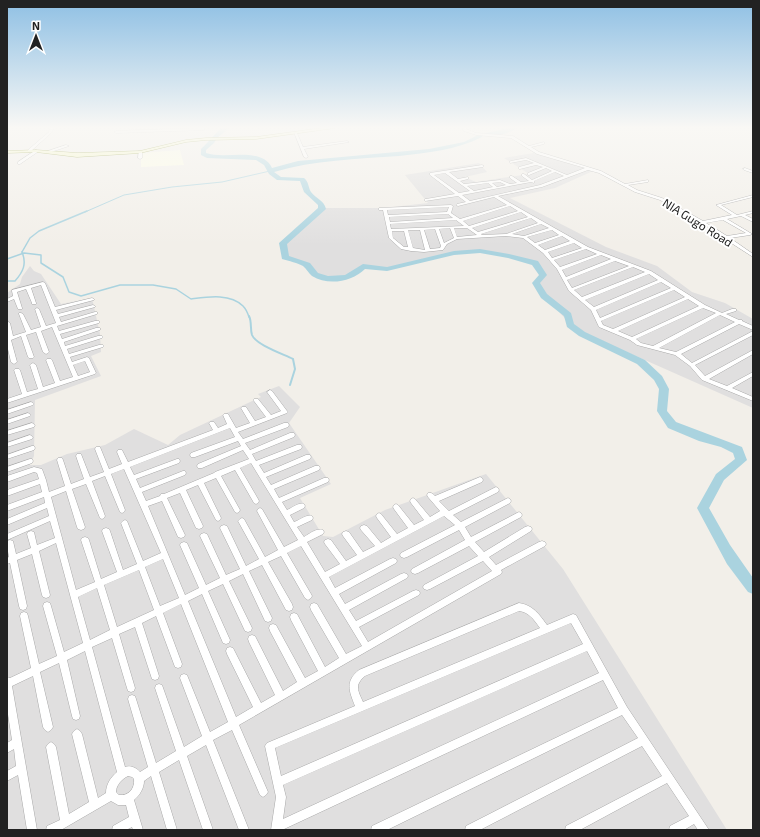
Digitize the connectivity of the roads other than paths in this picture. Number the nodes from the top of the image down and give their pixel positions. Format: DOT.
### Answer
graph roads {
  1 [pos="476,167"];
  2 [pos="524,167"];
  3 [pos="586,167"];
  4 [pos="520,168"];
  5 [pos="544,168"];
  6 [pos="589,168"];
  7 [pos="753,169"];
  8 [pos="555,171"];
  9 [pos="446,172"];
  10 [pos="753,172"];
  11 [pos="530,174"];
  12 [pos="523,175"];
  13 [pos="567,176"];
  14 [pos="511,177"];
  15 [pos="468,178"];
  16 [pos="457,180"];
  17 [pos="532,181"];
  18 [pos="647,181"];
  19 [pos="489,182"];
  20 [pos="520,183"];
  21 [pos="476,184"];
  22 [pos="464,185"];
  23 [pos="509,185"];
  24 [pos="625,185"];
  25 [pos="541,186"];
  26 [pos="496,188"];
  27 [pos="486,190"];
  28 [pos="473,192"];
  29 [pos="460,195"];
  30 [pos="495,196"];
  31 [pos="753,196"];
  32 [pos="426,200"];
  33 [pos="469,202"];
  34 [pos="458,204"];
  35 [pos="510,206"];
  36 [pos="380,209"];
  37 [pos="386,209"];
  38 [pos="521,211"];
  39 [pos="753,212"];
  40 [pos="450,213"];
  41 [pos="742,215"];
  42 [pos="387,216"];
  43 [pos="736,216"];
  44 [pos="531,217"];
  45 [pos="723,218"];
  46 [pos="458,220"];
  47 [pos="753,221"];
  48 [pos="702,222"];
  49 [pos="388,223"];
  50 [pos="541,223"];
  51 [pos="451,227"];
  52 [pos="469,227"];
  53 [pos="422,228"];
  54 [pos="437,228"];
  55 [pos="406,229"];
  56 [pos="551,229"];
  57 [pos="390,230"];
  58 [pos="751,234"];
  59 [pos="506,235"];
  60 [pos="562,235"];
  61 [pos="480,236"];
  62 [pos="524,237"];
  63 [pos="456,238"];
  64 [pos="724,238"];
  65 [pos="574,241"];
  66 [pos="536,244"];
  67 [pos="443,246"];
  68 [pos="586,248"];
  69 [pos="411,250"];
  70 [pos="428,251"];
  71 [pos="545,252"];
  72 [pos="600,254"];
  73 [pos="753,256"];
  74 [pos="552,259"];
  75 [pos="616,259"];
  76 [pos="632,266"];
  77 [pos="559,269"];
  78 [pos="649,272"];
  79 [pos="565,279"];
  80 [pos="661,280"];
  81 [pos="28,287"];
  82 [pos="675,288"];
  83 [pos="571,290"];
  84 [pos="16,297"];
  85 [pos="688,297"];
  86 [pos="92,299"];
  87 [pos="582,299"];
  88 [pos="7,301"];
  89 [pos="34,304"];
  90 [pos="93,306"];
  91 [pos="703,306"];
  92 [pos="20,308"];
  93 [pos="53,309"];
  94 [pos="593,309"];
  95 [pos="36,310"];
  96 [pos="734,310"];
  97 [pos="95,313"];
  98 [pos="22,314"];
  99 [pos="722,314"];
  100 [pos="56,316"];
  101 [pos="598,320"];
  102 [pos="740,321"];
  103 [pos="97,322"];
  104 [pos="7,323"];
  105 [pos="57,324"];
  106 [pos="753,328"];
  107 [pos="41,329"];
  108 [pos="98,329"];
  109 [pos="614,331"];
  110 [pos="29,332"];
  111 [pos="58,333"];
  112 [pos="753,333"];
  113 [pos="23,334"];
  114 [pos="100,337"];
  115 [pos="9,338"];
  116 [pos="632,339"];
  117 [pos="61,341"];
  118 [pos="101,346"];
  119 [pos="64,348"];
  120 [pos="654,348"];
  121 [pos="46,352"];
  122 [pos="753,352"];
  123 [pos="677,354"];
  124 [pos="67,356"];
  125 [pos="31,357"];
  126 [pos="49,360"];
  127 [pos="14,362"];
  128 [pos="70,364"];
  129 [pos="33,365"];
  130 [pos="692,365"];
  131 [pos="17,370"];
  132 [pos="753,374"];
  133 [pos="76,378"];
  134 [pos="704,379"];
  135 [pos="58,384"];
  136 [pos="727,389"];
  137 [pos="41,390"];
  138 [pos="270,392"];
  139 [pos="25,395"];
  140 [pos="752,398"];
  141 [pos="256,400"];
  142 [pos="7,401"];
  143 [pos="31,404"];
  144 [pos="244,408"];
  145 [pos="7,412"];
  146 [pos="28,415"];
  147 [pos="226,416"];
  148 [pos="270,418"];
  149 [pos="7,422"];
  150 [pos="212,423"];
  151 [pos="254,424"];
  152 [pos="32,425"];
  153 [pos="286,425"];
  154 [pos="233,428"];
  155 [pos="217,431"];
  156 [pos="7,433"];
  157 [pos="292,435"];
  158 [pos="30,437"];
  159 [pos="7,445"];
  160 [pos="299,447"];
  161 [pos="32,448"];
  162 [pos="98,449"];
  163 [pos="247,451"];
  164 [pos="120,452"];
  165 [pos="193,455"];
  166 [pos="79,456"];
  167 [pos="7,457"];
  168 [pos="308,457"];
  169 [pos="60,460"];
  170 [pos="30,461"];
  171 [pos="177,461"];
  172 [pos="127,466"];
  173 [pos="200,466"];
  174 [pos="236,467"];
  175 [pos="317,468"];
  176 [pos="7,470"];
  177 [pos="108,473"];
  178 [pos="183,473"];
  179 [pos="218,474"];
  180 [pos="262,476"];
  181 [pos="132,478"];
  182 [pos="7,479"];
  183 [pos="43,480"];
  184 [pos="89,480"];
  185 [pos="326,480"];
  186 [pos="480,480"];
  187 [pos="200,482"];
  188 [pos="70,488"];
  189 [pos="270,488"];
  190 [pos="182,489"];
  191 [pos="496,490"];
  192 [pos="138,491"];
  193 [pos="7,493"];
  194 [pos="163,496"];
  195 [pos="48,498"];
  196 [pos="256,501"];
  197 [pos="278,501"];
  198 [pos="413,501"];
  199 [pos="508,502"];
  200 [pos="144,504"];
  201 [pos="302,506"];
  202 [pos="7,508"];
  203 [pos="396,508"];
  204 [pos="122,510"];
  205 [pos="237,510"];
  206 [pos="260,511"];
  207 [pos="447,513"];
  208 [pos="286,514"];
  209 [pos="519,515"];
  210 [pos="102,516"];
  211 [pos="379,516"];
  212 [pos="53,518"];
  213 [pos="218,518"];
  214 [pos="310,518"];
  215 [pos="242,521"];
  216 [pos="429,521"];
  217 [pos="7,522"];
  218 [pos="125,523"];
  219 [pos="199,526"];
  220 [pos="293,526"];
  221 [pos="81,527"];
  222 [pos="461,527"];
  223 [pos="224,528"];
  224 [pos="364,528"];
  225 [pos="413,529"];
  226 [pos="528,529"];
  227 [pos="106,531"];
  228 [pos="320,532"];
  229 [pos="31,534"];
  230 [pos="346,534"];
  231 [pos="181,535"];
  232 [pos="204,536"];
  233 [pos="396,538"];
  234 [pos="8,540"];
  235 [pos="59,540"];
  236 [pos="84,540"];
  237 [pos="303,542"];
  238 [pos="328,542"];
  239 [pos="470,542"];
  240 [pos="542,544"];
  241 [pos="184,545"];
  242 [pos="380,547"];
  243 [pos="36,549"];
  244 [pos="282,552"];
  245 [pos="164,555"];
  246 [pos="404,555"];
  247 [pos="362,556"];
  248 [pos="483,557"];
  249 [pos="10,560"];
  250 [pos="263,561"];
  251 [pos="394,561"];
  252 [pos="141,565"];
  253 [pos="345,565"];
  254 [pos="495,569"];
  255 [pos="245,570"];
  256 [pos="415,571"];
  257 [pos="121,574"];
  258 [pos="324,576"];
  259 [pos="404,576"];
  260 [pos="224,580"];
  261 [pos="99,584"];
  262 [pos="427,587"];
  263 [pos="204,589"];
  264 [pos="334,592"];
  265 [pos="416,593"];
  266 [pos="46,595"];
  267 [pos="74,595"];
  268 [pos="308,596"];
  269 [pos="183,600"];
  270 [pos="23,606"];
  271 [pos="47,606"];
  272 [pos="289,607"];
  273 [pos="314,607"];
  274 [pos="344,609"];
  275 [pos="158,612"];
  276 [pos="24,616"];
  277 [pos="294,617"];
  278 [pos="268,618"];
  279 [pos="137,622"];
  280 [pos="354,626"];
  281 [pos="248,628"];
  282 [pos="273,628"];
  283 [pos="546,630"];
  284 [pos="115,633"];
  285 [pos="252,639"];
  286 [pos="226,640"];
  287 [pos="88,646"];
  288 [pos="588,646"];
  289 [pos="367,647"];
  290 [pos="230,651"];
  291 [pos="62,658"];
  292 [pos="345,660"];
  293 [pos="178,664"];
  294 [pos="36,670"];
  295 [pos="323,672"];
  296 [pos="604,675"];
  297 [pos="155,676"];
  298 [pos="184,678"];
  299 [pos="7,682"];
  300 [pos="303,684"];
  301 [pos="131,688"];
  302 [pos="159,688"];
  303 [pos="281,697"];
  304 [pos="8,699"];
  305 [pos="132,700"];
  306 [pos="361,708"];
  307 [pos="259,709"];
  308 [pos="624,710"];
  309 [pos="76,716"];
  310 [pos="10,722"];
  311 [pos="233,724"];
  312 [pos="48,727"];
  313 [pos="77,734"];
  314 [pos="207,739"];
  315 [pos="644,740"];
  316 [pos="18,742"];
  317 [pos="52,747"];
  318 [pos="7,748"];
  319 [pos="182,753"];
  320 [pos="22,768"];
  321 [pos="154,769"];
  322 [pos="122,772"];
  323 [pos="7,776"];
  324 [pos="668,777"];
  325 [pos="139,778"];
  326 [pos="278,782"];
  327 [pos="263,792"];
  328 [pos="112,795"];
  329 [pos="129,799"];
  330 [pos="95,805"];
  331 [pos="696,818"];
  332 [pos="135,819"];
  333 [pos="65,822"];
  334 [pos="276,829"];
  335 [pos="32,830"];
  336 [pos="51,830"];
  337 [pos="117,830"];
  338 [pos="138,830"];
  339 [pos="172,830"];
  340 [pos="208,830"];
  341 [pos="244,830"];
  342 [pos="376,830"];
  343 [pos="470,830"];
  344 [pos="570,830"];
  345 [pos="674,830"];
  346 [pos="704,830"];
  1 -- 9 [label="street"];
  2 -- 4 [label="street"];
  3 -- 6 [label="street, NIA Gugo Road"];
  5 -- 8 [label="street"];
  5 -- 11 [label="street"];
  6 -- 13 [label="street"];
  6 -- 24 [label="street, NIA Gugo Road"];
  7 -- 10 [label="street"];
  8 -- 13 [label="street"];
  8 -- 17 [label="street"];
  9 -- 16 [label="street"];
  9 -- 29 [label="street"];
  12 -- 17 [label="street"];
  13 -- 25 [label="street"];
  14 -- 20 [label="street"];
  15 -- 16 [label="street"];
  16 -- 22 [label="street"];
  17 -- 20 [label="street"];
  17 -- 25 [label="street"];
  18 -- 24 [label="street"];
  19 -- 21 [label="street"];
  19 -- 23 [label="street"];
  19 -- 26 [label="street"];
  20 -- 23 [label="street"];
  21 -- 22 [label="street"];
  21 -- 27 [label="street"];
  22 -- 28 [label="street"];
  23 -- 26 [label="street"];
  24 -- 48 [label="street, NIA Gugo Road"];
  25 -- 30 [label="street"];
  26 -- 27 [label="street"];
  27 -- 28 [label="street"];
  28 -- 29 [label="street"];
  29 -- 32 [label="street"];
  29 -- 33 [label="street"];
  30 -- 33 [label="street"];
  30 -- 35 [label="street"];
  31 -- 43 [label="street"];
  33 -- 34 [label="street"];
  35 -- 38 [label="street"];
  35 -- 46 [label="street"];
  36 -- 37 [label="street"];
  37 -- 40 [label="street"];
  37 -- 42 [label="street"];
  38 -- 44 [label="street"];
  38 -- 52 [label="street"];
  39 -- 41 [label="street"];
  40 -- 42 [label="street"];
  40 -- 46 [label="street"];
  41 -- 43 [label="street"];
  41 -- 47 [label="street"];
  42 -- 49 [label="street"];
  43 -- 45 [label="street"];
  44 -- 50 [label="street"];
  44 -- 61 [label="street"];
  45 -- 48 [label="street"];
  45 -- 58 [label="street"];
  46 -- 49 [label="street"];
  46 -- 52 [label="street"];
  48 -- 64 [label="street, NIA Gugo Road"];
  49 -- 57 [label="street"];
  50 -- 56 [label="street"];
  50 -- 59 [label="street"];
  51 -- 52 [label="street"];
  51 -- 54 [label="street"];
  51 -- 63 [label="street"];
  52 -- 61 [label="street"];
  53 -- 54 [label="street"];
  53 -- 55 [label="street"];
  53 -- 70 [label="street"];
  54 -- 67 [label="street"];
  55 -- 57 [label="street"];
  55 -- 69 [label="street"];
  56 -- 60 [label="street"];
  56 -- 62 [label="street"];
  57 -- 69 [label="street"];
  58 -- 64 [label="street"];
  59 -- 61 [label="street"];
  59 -- 62 [label="street"];
  60 -- 65 [label="street"];
  60 -- 66 [label="street"];
  61 -- 63 [label="street"];
  62 -- 66 [label="street"];
  63 -- 67 [label="street"];
  64 -- 73 [label="street, NIA Gugo Road"];
  65 -- 68 [label="street"];
  65 -- 71 [label="street"];
  66 -- 71 [label="street"];
  67 -- 70 [label="street"];
  68 -- 72 [label="street"];
  68 -- 74 [label="street"];
  69 -- 70 [label="street"];
  71 -- 74 [label="street"];
  72 -- 75 [label="street"];
  72 -- 77 [label="street"];
  74 -- 77 [label="street"];
  75 -- 76 [label="street"];
  75 -- 79 [label="street"];
  76 -- 78 [label="street"];
  76 -- 83 [label="street"];
  77 -- 79 [label="street"];
  78 -- 80 [label="street"];
  78 -- 87 [label="street"];
  79 -- 83 [label="street"];
  80 -- 82 [label="street"];
  80 -- 94 [label="street"];
  81 -- 84 [label="street"];
  81 -- 89 [label="street"];
  81 -- 93 [label="street"];
  82 -- 85 [label="street"];
  82 -- 101 [label="street"];
  83 -- 87 [label="street"];
  84 -- 88 [label="street"];
  84 -- 92 [label="street"];
  85 -- 91 [label="street"];
  85 -- 109 [label="street"];
  86 -- 93 [label="street"];
  87 -- 94 [label="street"];
  90 -- 100 [label="street"];
  91 -- 99 [label="street"];
  91 -- 116 [label="street"];
  93 -- 100 [label="street"];
  94 -- 101 [label="street"];
  95 -- 107 [label="street"];
  96 -- 99 [label="street"];
  97 -- 105 [label="street"];
  98 -- 110 [label="street"];
  99 -- 102 [label="street"];
  99 -- 120 [label="street"];
  100 -- 105 [label="street"];
  101 -- 109 [label="street"];
  102 -- 106 [label="street"];
  102 -- 123 [label="street"];
  103 -- 111 [label="street"];
  104 -- 115 [label="street"];
  105 -- 107 [label="street"];
  105 -- 111 [label="street"];
  107 -- 110 [label="street"];
  107 -- 121 [label="street"];
  108 -- 117 [label="street"];
  109 -- 116 [label="street"];
  110 -- 113 [label="street"];
  111 -- 117 [label="street"];
  112 -- 130 [label="street"];
  113 -- 115 [label="street"];
  113 -- 125 [label="street"];
  114 -- 119 [label="street"];
  115 -- 127 [label="street"];
  116 -- 120 [label="street"];
  117 -- 119 [label="street"];
  118 -- 124 [label="street"];
  119 -- 124 [label="street"];
  120 -- 123 [label="street"];
  122 -- 134 [label="street"];
  123 -- 130 [label="street"];
  124 -- 128 [label="street"];
  126 -- 135 [label="street"];
  128 -- 133 [label="street"];
  128 -- 133 [label="street"];
  129 -- 137 [label="street"];
  130 -- 134 [label="street"];
  131 -- 139 [label="street"];
  132 -- 136 [label="street"];
  133 -- 135 [label="street"];
  134 -- 136 [label="street"];
  135 -- 137 [label="street"];
  136 -- 140 [label="street"];
  137 -- 139 [label="street"];
  138 -- 148 [label="street"];
  139 -- 142 [label="street"];
  141 -- 148 [label="street"];
  143 -- 145 [label="street"];
  144 -- 151 [label="street"];
  146 -- 149 [label="street"];
  147 -- 154 [label="street"];
  148 -- 151 [label="street"];
  150 -- 155 [label="street"];
  151 -- 154 [label="street"];
  152 -- 156 [label="street"];
  153 -- 163 [label="street"];
  154 -- 155 [label="street"];
  154 -- 163 [label="street"];
  155 -- 172 [label="street"];
  157 -- 163 [label="street"];
  158 -- 159 [label="street"];
  160 -- 163 [label="street"];
  161 -- 167 [label="street"];
  162 -- 177 [label="street"];
  163 -- 165 [label="street"];
  163 -- 173 [label="street"];
  163 -- 174 [label="street"];
  163 -- 180 [label="street"];
  164 -- 172 [label="street"];
  166 -- 184 [label="street"];
  168 -- 180 [label="street"];
  169 -- 188 [label="street"];
  170 -- 176 [label="street"];
  171 -- 181 [label="street"];
  172 -- 177 [label="street"];
  172 -- 181 [label="street"];
  174 -- 179 [label="street"];
  174 -- 196 [label="street"];
  175 -- 189 [label="street"];
  177 -- 184 [label="street"];
  177 -- 204 [label="street"];
  178 -- 192 [label="street"];
  179 -- 187 [label="street"];
  179 -- 205 [label="street"];
  180 -- 189 [label="street"];
  181 -- 192 [label="street"];
  182 -- 183 [label="street"];
  183 -- 193 [label="street"];
  183 -- 195 [label="street"];
  184 -- 188 [label="street"];
  184 -- 210 [label="street"];
  185 -- 197 [label="street"];
  186 -- 207 [label="street"];
  187 -- 190 [label="street"];
  187 -- 213 [label="street"];
  188 -- 195 [label="street"];
  188 -- 221 [label="street"];
  189 -- 197 [label="street"];
  190 -- 194 [label="street"];
  190 -- 219 [label="street"];
  191 -- 207 [label="street"];
  192 -- 200 [label="street"];
  194 -- 200 [label="street"];
  194 -- 231 [label="street"];
  195 -- 202 [label="street"];
  195 -- 212 [label="street"];
  195 -- 217 [label="street"];
  197 -- 208 [label="street"];
  198 -- 216 [label="street"];
  199 -- 222 [label="street"];
  200 -- 245 [label="street"];
  201 -- 208 [label="street"];
  203 -- 225 [label="street"];
  206 -- 244 [label="street"];
  207 -- 216 [label="street"];
  207 -- 222 [label="street"];
  208 -- 220 [label="street"];
  209 -- 239 [label="street"];
  211 -- 233 [label="street"];
  212 -- 234 [label="street"];
  212 -- 235 [label="street"];
  214 -- 220 [label="street"];
  215 -- 250 [label="street"];
  216 -- 225 [label="street"];
  218 -- 252 [label="street"];
  220 -- 237 [label="street"];
  222 -- 239 [label="street"];
  222 -- 246 [label="street"];
  223 -- 255 [label="street"];
  224 -- 242 [label="street"];
  225 -- 233 [label="street"];
  226 -- 248 [label="street"];
  227 -- 257 [label="street"];
  228 -- 237 [label="street"];
  229 -- 243 [label="street"];
  230 -- 247 [label="street"];
  232 -- 260 [label="street"];
  233 -- 242 [label="street"];
  234 -- 249 [label="street"];
  235 -- 243 [label="street"];
  235 -- 267 [label="street"];
  236 -- 261 [label="street"];
  237 -- 244 [label="street"];
  237 -- 258 [label="street"];
  238 -- 253 [label="street"];
  239 -- 248 [label="street"];
  239 -- 256 [label="street"];
  240 -- 254 [label="street"];
  241 -- 263 [label="street"];
  242 -- 247 [label="street"];
  243 -- 249 [label="street"];
  243 -- 266 [label="street"];
  244 -- 250 [label="street"];
  244 -- 268 [label="street"];
  245 -- 252 [label="street"];
  245 -- 269 [label="street"];
  247 -- 253 [label="street"];
  248 -- 254 [label="street"];
  248 -- 262 [label="street"];
  249 -- 270 [label="street"];
  250 -- 255 [label="street"];
  250 -- 272 [label="street"];
  251 -- 264 [label="street"];
  252 -- 257 [label="street"];
  252 -- 275 [label="street"];
  253 -- 258 [label="street"];
  254 -- 289 [label="street"];
  255 -- 260 [label="street"];
  255 -- 278 [label="street"];
  257 -- 261 [label="street"];
  258 -- 264 [label="street"];
  259 -- 274 [label="street"];
  260 -- 263 [label="street"];
  260 -- 281 [label="street"];
  261 -- 267 [label="street"];
  261 -- 284 [label="street"];
  263 -- 269 [label="street"];
  263 -- 286 [label="street"];
  264 -- 274 [label="street"];
  265 -- 280 [label="street"];
  267 -- 287 [label="street"];
  269 -- 275 [label="street"];
  269 -- 311 [label="street"];
  271 -- 291 [label="street"];
  273 -- 292 [label="street"];
  274 -- 280 [label="street"];
  275 -- 279 [label="street"];
  275 -- 293 [label="street"];
  276 -- 294 [label="street"];
  277 -- 295 [label="street"];
  279 -- 284 [label="street"];
  279 -- 297 [label="street"];
  280 -- 289 [label="street"];
  282 -- 300 [label="street"];
  283 -- 288 [label="street"];
  283 -- 306 [label="street"];
  283 -- 306 [label="street"];
  284 -- 287 [label="street"];
  284 -- 301 [label="street"];
  285 -- 303 [label="street"];
  287 -- 291 [label="street"];
  287 -- 322 [label="street"];
  288 -- 296 [label="street"];
  288 -- 326 [label="street"];
  289 -- 292 [label="street"];
  290 -- 307 [label="street"];
  291 -- 294 [label="street"];
  291 -- 309 [label="street"];
  292 -- 295 [label="street"];
  294 -- 299 [label="street"];
  294 -- 312 [label="street"];
  295 -- 300 [label="street"];
  296 -- 308 [label="street"];
  296 -- 334 [label="street"];
  298 -- 314 [label="street"];
  299 -- 304 [label="street"];
  300 -- 303 [label="street"];
  302 -- 319 [label="street"];
  303 -- 307 [label="street"];
  304 -- 310 [label="street"];
  305 -- 321 [label="street"];
  306 -- 326 [label="street"];
  307 -- 311 [label="street"];
  308 -- 315 [label="street"];
  308 -- 342 [label="street"];
  310 -- 316 [label="street"];
  311 -- 314 [label="street"];
  311 -- 327 [label="street"];
  313 -- 330 [label="street"];
  314 -- 319 [label="street"];
  314 -- 341 [label="street"];
  315 -- 324 [label="street"];
  315 -- 343 [label="street"];
  316 -- 318 [label="street"];
  316 -- 320 [label="street"];
  317 -- 333 [label="street"];
  319 -- 321 [label="street"];
  319 -- 340 [label="street"];
  320 -- 323 [label="street"];
  320 -- 335 [label="street"];
  321 -- 325 [label="street"];
  321 -- 339 [label="street"];
  322 -- 325 [label="street"];
  322 -- 328 [label="street"];
  324 -- 331 [label="street"];
  324 -- 344 [label="street"];
  325 -- 329 [label="street"];
  326 -- 334 [label="street"];
  328 -- 329 [label="street"];
  328 -- 330 [label="street"];
  329 -- 332 [label="street"];
  330 -- 333 [label="street"];
  331 -- 345 [label="street"];
  331 -- 346 [label="street"];
  332 -- 337 [label="street"];
  332 -- 338 [label="street"];
  333 -- 336 [label="street"];
}
